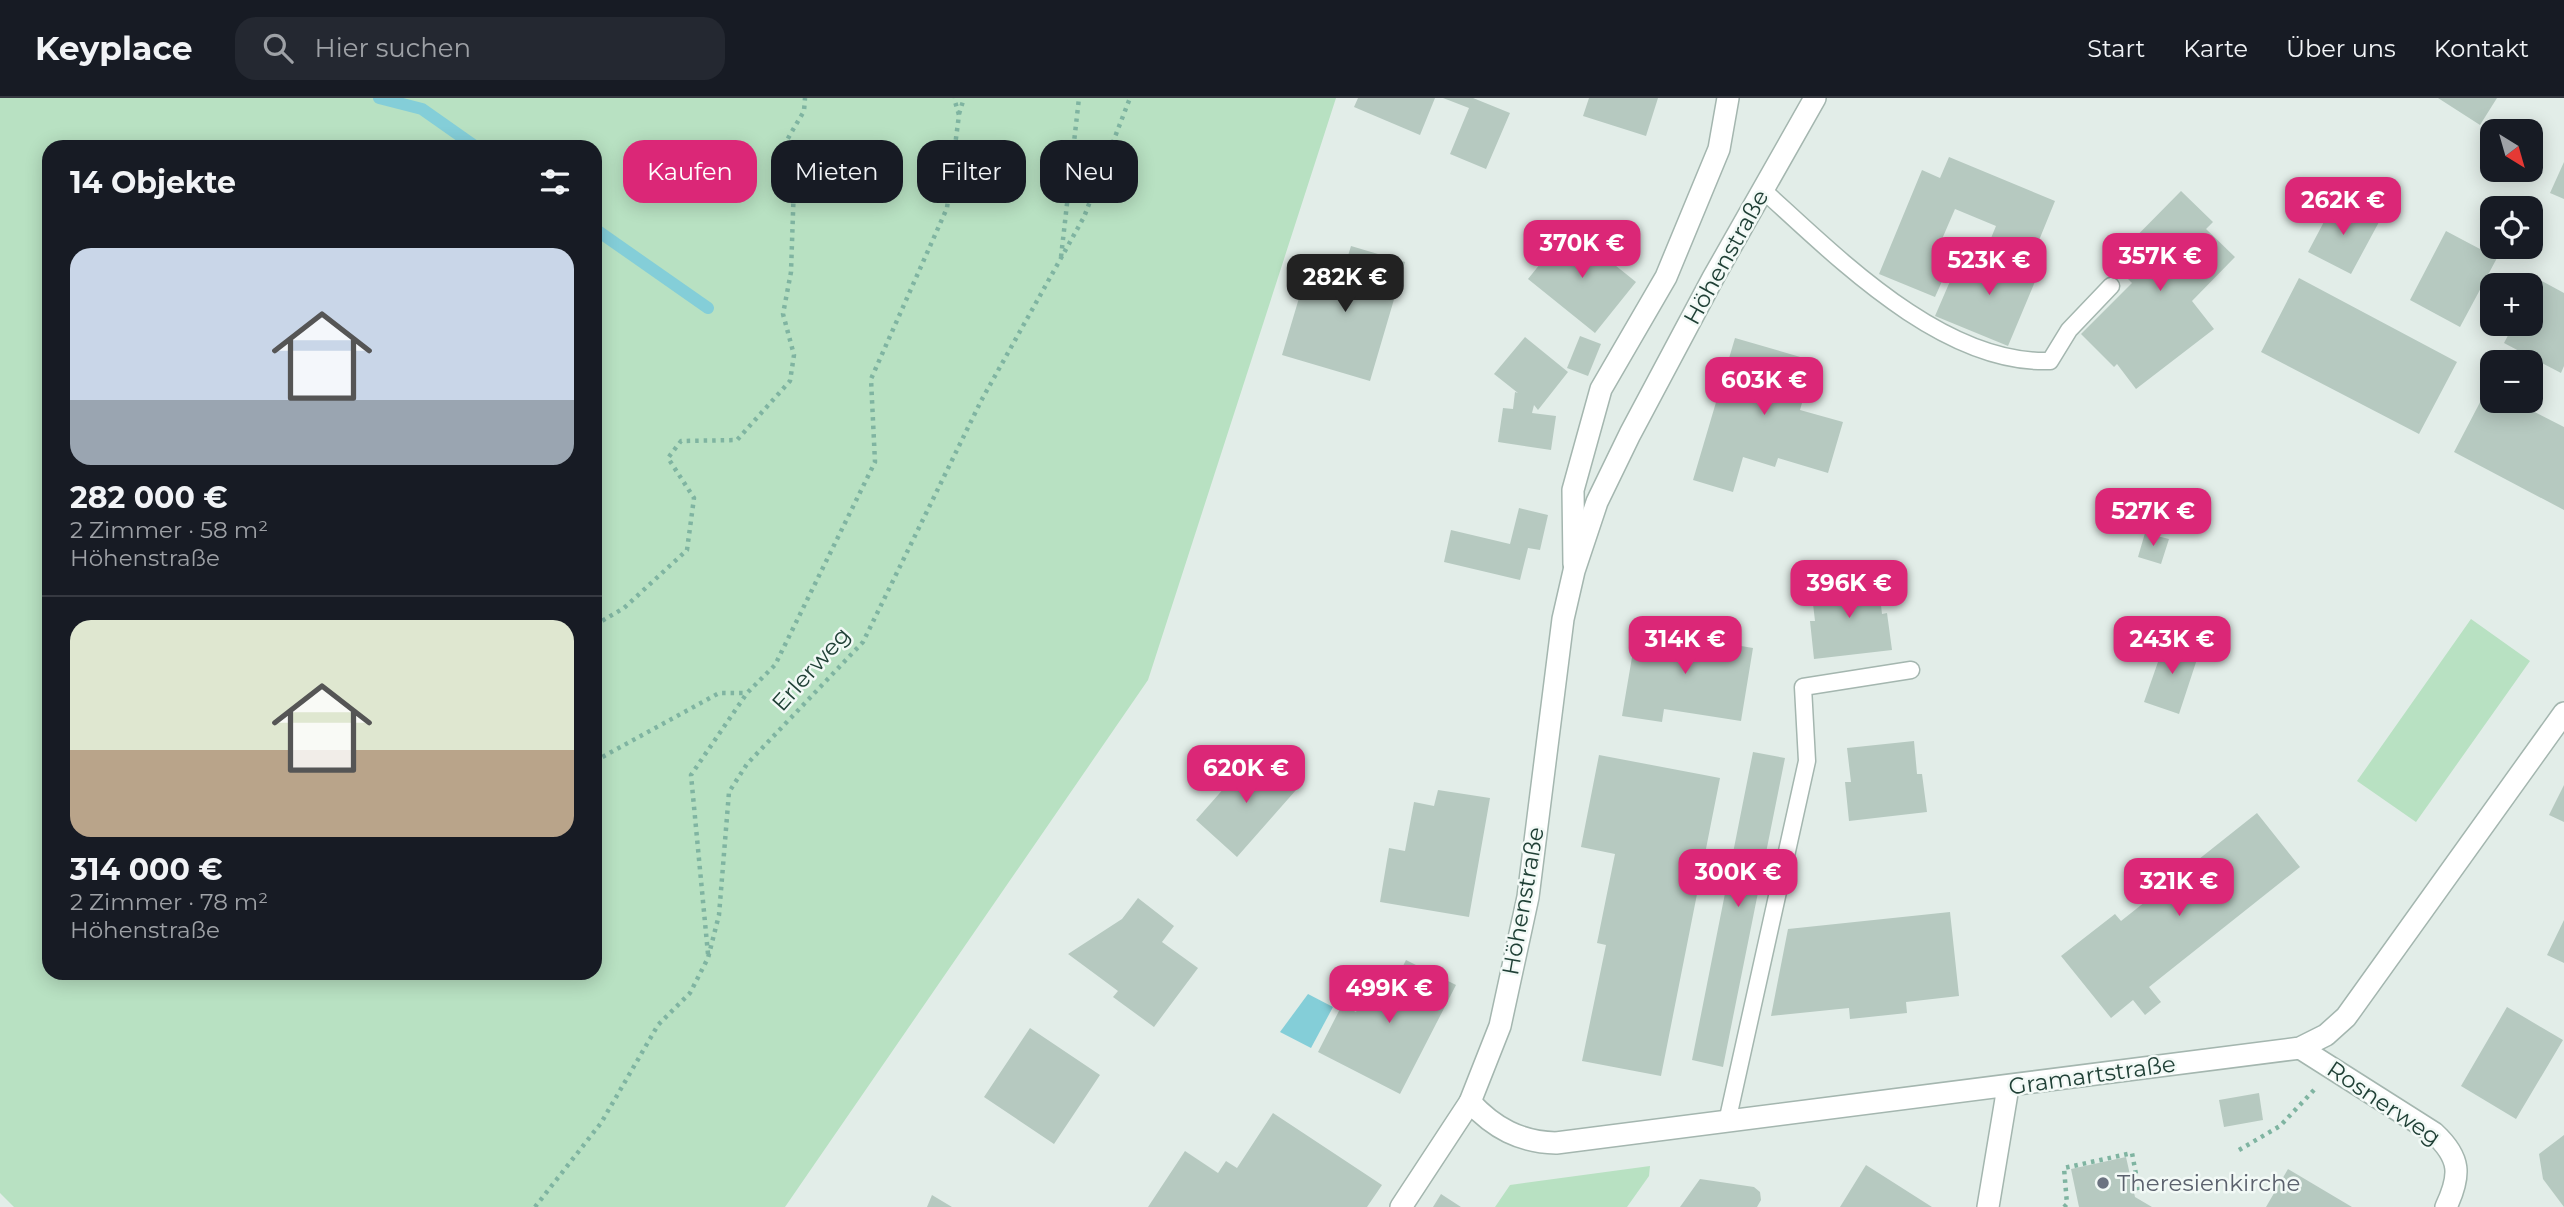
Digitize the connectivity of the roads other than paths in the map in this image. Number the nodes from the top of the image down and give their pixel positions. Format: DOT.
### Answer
graph roads {
  1 [pos="1728,98"];
  2 [pos="1815,98"];
  3 [pos="1764,191"];
  4 [pos="2111,286"];
  5 [pos="1574,571"];
  6 [pos="1911,670"];
  7 [pos="2564,713"];
  8 [pos="2300,1048"];
  9 [pos="2008,1087"];
  10 [pos="1470,1102"];
  11 [pos="1727,1122"];
  12 [pos="1401,1207"];
  13 [pos="1988,1207"];
  14 [pos="2446,1207"];
  1 -- 5 [label="street, Höhenstraße"];
  2 -- 3 [label="street, Höhenstraße"];
  3 -- 4 [label="lane"];
  3 -- 5 [label="street, Höhenstraße"];
  5 -- 10 [label="street, Höhenstraße"];
  6 -- 11 [label="lane"];
  7 -- 8 [label="street, Gramartstraße"];
  8 -- 9 [label="street, Gramartstraße"];
  8 -- 14 [label="street, Rosnerweg"];
  9 -- 11 [label="street, Gramartstraße"];
  9 -- 13 [label="street"];
  10 -- 11 [label="street, Gramartstraße"];
  10 -- 12 [label="street, Höhenstraße"];
}
